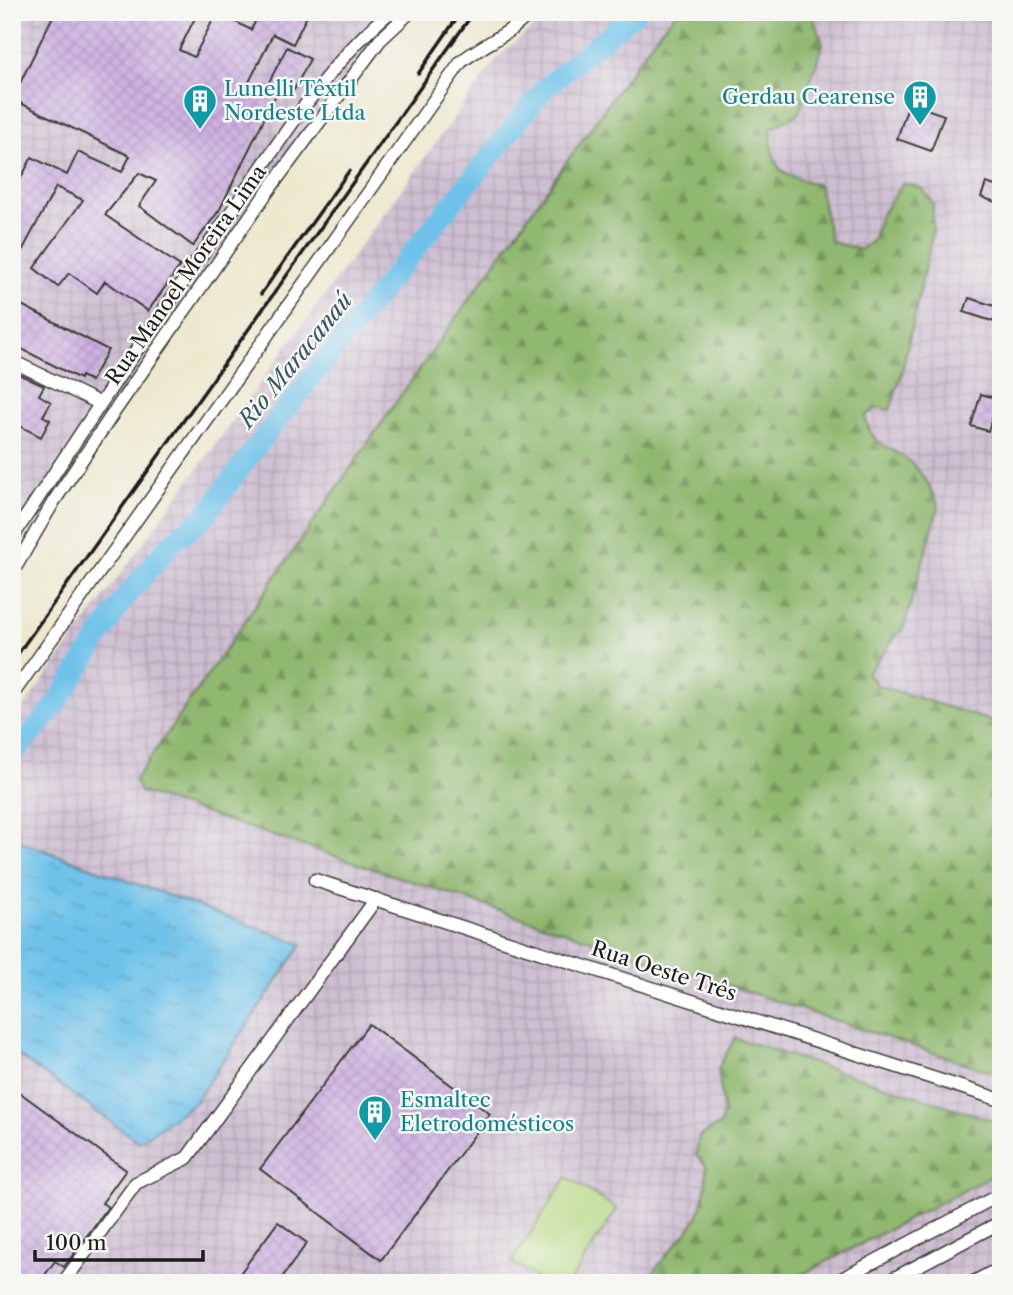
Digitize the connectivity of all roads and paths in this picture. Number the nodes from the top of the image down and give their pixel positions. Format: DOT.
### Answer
graph roads {
  1 [pos="390,12"];
  2 [pos="410,12"];
  3 [pos="529,12"];
  4 [pos="306,104"];
  5 [pos="322,115"];
  6 [pos="12,361"];
  7 [pos="99,403"];
  8 [pos="12,538"];
  9 [pos="12,573"];
  10 [pos="12,695"];
  11 [pos="315,880"];
  12 [pos="376,899"];
  13 [pos="1001,1100"];
  14 [pos="1001,1194"];
  15 [pos="1001,1222"];
  16 [pos="1001,1276"];
  17 [pos="63,1283"];
  18 [pos="834,1283"];
  19 [pos="885,1283"];
  20 [pos="972,1283"];
  1 -- 4 [label="street, Rua Manoel Moreira Lima"];
  2 -- 5 [label="street, Rua Manoel Moreira Lima"];
  3 -- 10 [label="street"];
  4 -- 5 [label="street"];
  4 -- 7 [label="street, Rua Manoel Moreira Lima"];
  5 -- 9 [label="street, Rua Manoel Moreira Lima"];
  6 -- 7 [label="street"];
  7 -- 8 [label="street, Rua Manoel Moreira Lima"];
  11 -- 12 [label="street, Rua Oeste Três"];
  12 -- 13 [label="street, Rua Oeste Três"];
  12 -- 17 [label="street"];
  14 -- 18 [label="street"];
  15 -- 19 [label="street"];
  16 -- 20 [label="street"];
}
